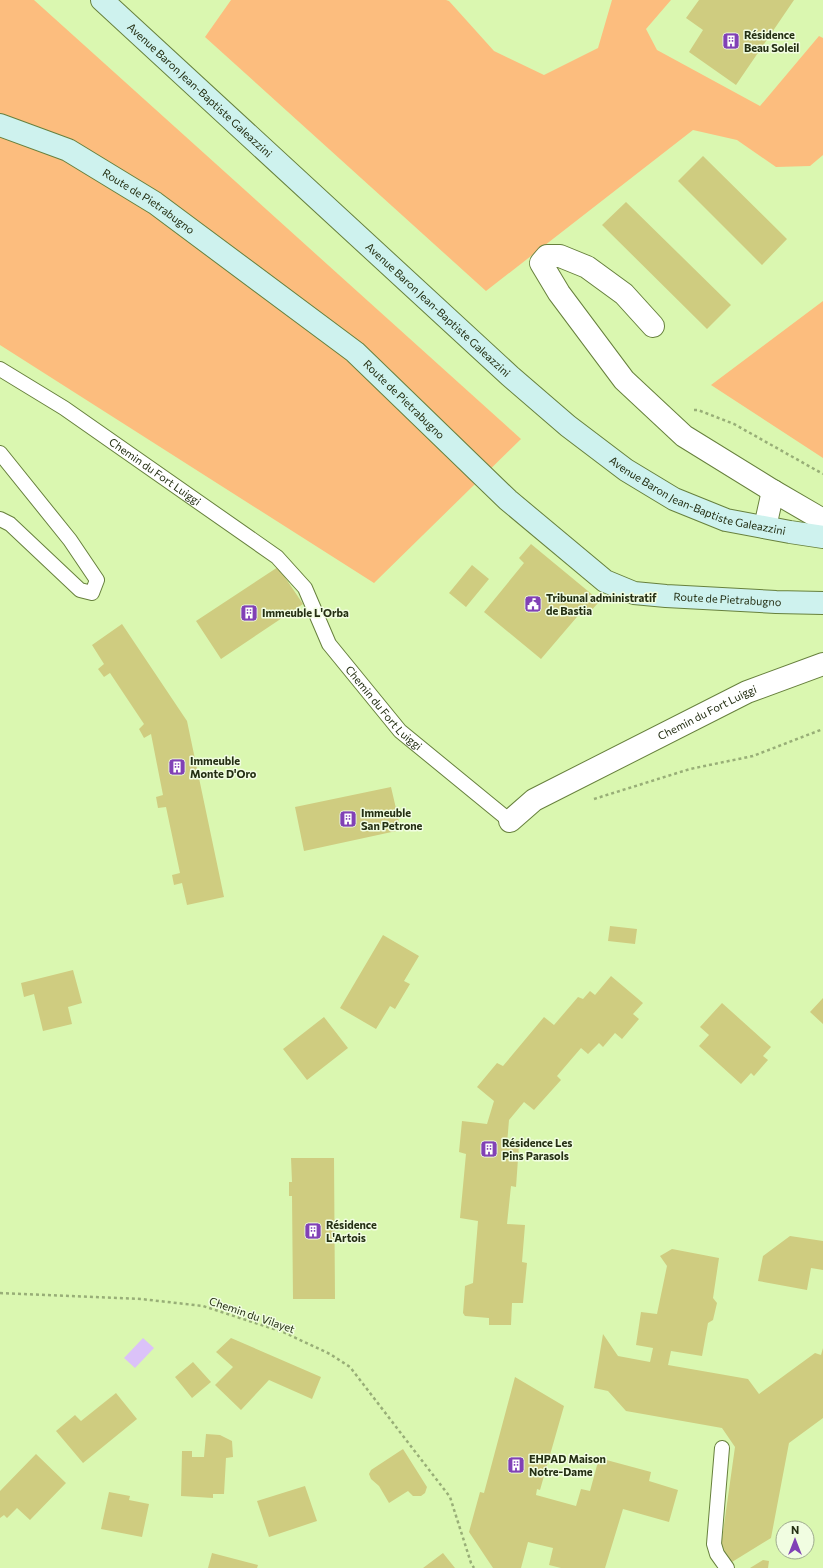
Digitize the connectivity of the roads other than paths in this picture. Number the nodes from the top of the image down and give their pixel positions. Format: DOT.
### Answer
graph roads {
  1 [pos="102,0"];
  2 [pos="0,126"];
  3 [pos="653,326"];
  4 [pos="0,369"];
  5 [pos="0,453"];
  6 [pos="773,491"];
  7 [pos="0,519"];
  8 [pos="823,520"];
  9 [pos="765,527"];
  10 [pos="823,537"];
  11 [pos="823,603"];
  12 [pos="823,664"];
  13 [pos="510,821"];
  14 [pos="722,1448"];
  15 [pos="727,1568"];
  1 -- 9 [label="main road, Avenue Baron Jean-Baptiste Galeazzini"];
  2 -- 11 [label="main road, Route de Pietrabugno"];
  3 -- 6 [label="street"];
  4 -- 13 [label="lane, Chemin du Fort Luiggi"];
  5 -- 7 [label="lane"];
  6 -- 8 [label="street"];
  6 -- 9 [label="street"];
  9 -- 10 [label="main road, Avenue Baron Jean-Baptiste Galeazzini"];
  12 -- 13 [label="street, Chemin du Fort Luiggi"];
  14 -- 15 [label="lane"];
}
